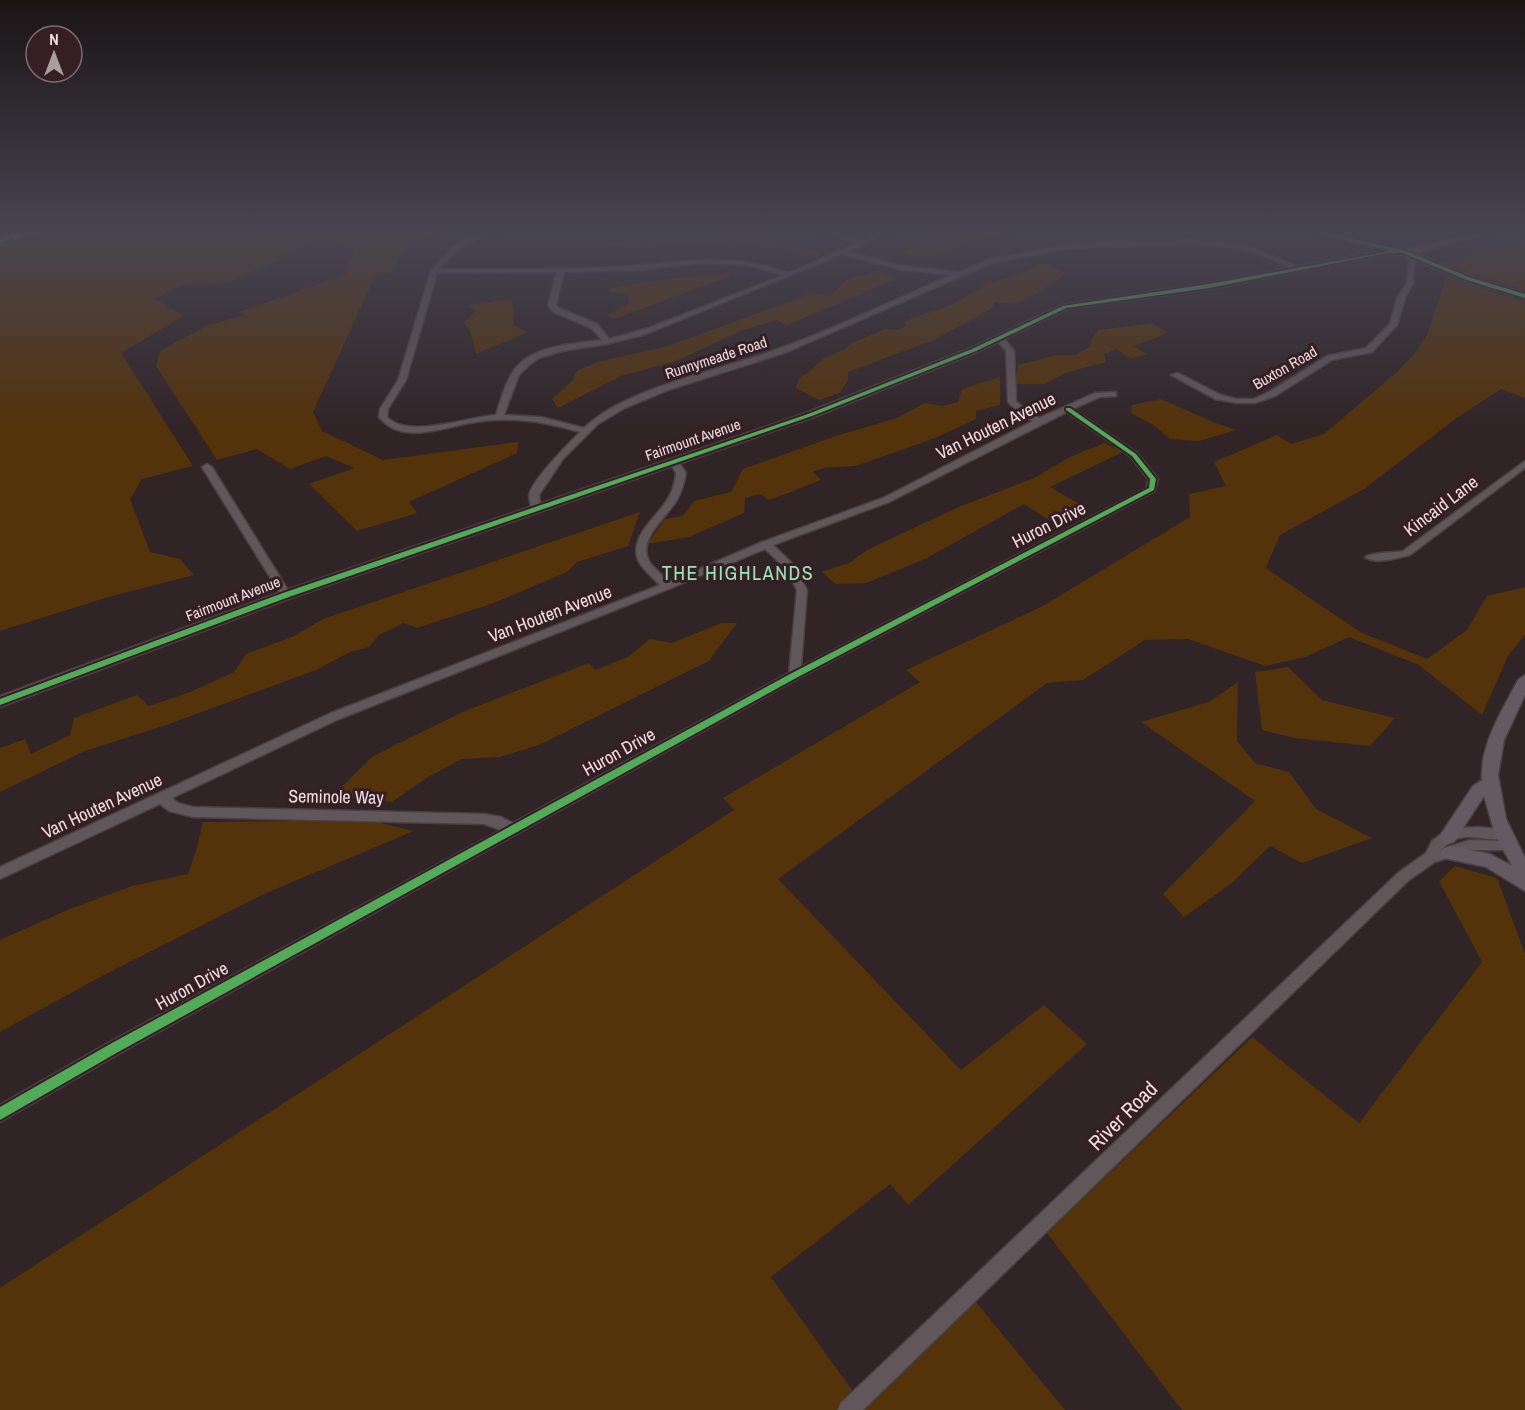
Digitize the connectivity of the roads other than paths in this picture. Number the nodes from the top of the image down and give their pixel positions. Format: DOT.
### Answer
graph roads {
  1 [pos="426,297"];
  2 [pos="554,297"];
  3 [pos="734,297"];
  4 [pos="906,297"];
  5 [pos="1135,297"];
  6 [pos="1402,297"];
  7 [pos="1000,339"];
  8 [pos="607,342"];
  9 [pos="1175,375"];
  10 [pos="1113,394"];
  11 [pos="1068,409"];
  12 [pos="499,417"];
  13 [pos="1039,421"];
  14 [pos="586,431"];
  15 [pos="675,463"];
  16 [pos="1525,464"];
  17 [pos="207,467"];
  18 [pos="536,509"];
  19 [pos="766,544"];
  20 [pos="1370,557"];
  21 [pos="667,586"];
  22 [pos="286,595"];
  23 [pos="795,675"];
  24 [pos="1525,680"];
  25 [pos="0,702"];
  26 [pos="1491,782"];
  27 [pos="161,797"];
  28 [pos="512,829"];
  29 [pos="1506,840"];
  30 [pos="1449,845"];
  31 [pos="0,873"];
  32 [pos="1525,873"];
  33 [pos="1525,884"];
  34 [pos="0,1114"];
  35 [pos="848,1410"];
  1 -- 12 [label="street"];
  2 -- 8 [label="street"];
  3 -- 8 [label="street"];
  4 -- 14 [label="street, Runnymeade Road"];
  5 -- 7 [label="main road, Fairmount Avenue"];
  6 -- 9 [label="street, Buxton Road"];
  7 -- 13 [label="street"];
  7 -- 15 [label="main road, Fairmount Avenue"];
  8 -- 12 [label="street"];
  10 -- 11 [label="street, Van Houten Avenue"];
  11 -- 13 [label="street, Van Houten Avenue"];
  11 -- 23 [label="street, Huron Drive"];
  12 -- 14 [label="street"];
  13 -- 19 [label="street, Van Houten Avenue"];
  14 -- 18 [label="street, Runnymeade Road"];
  15 -- 18 [label="main road, Fairmount Avenue"];
  15 -- 21 [label="street"];
  16 -- 20 [label="street, Kincaid Lane"];
  17 -- 22 [label="street"];
  18 -- 22 [label="main road, Fairmount Avenue"];
  19 -- 21 [label="street, Van Houten Avenue"];
  19 -- 23 [label="street"];
  21 -- 27 [label="street, Van Houten Avenue"];
  22 -- 25 [label="main road, Fairmount Avenue"];
  23 -- 28 [label="street, Huron Drive"];
  24 -- 26 [label="main road"];
  26 -- 29 [label="main road"];
  26 -- 30 [label="main road"];
  27 -- 28 [label="street, Seminole Way"];
  27 -- 31 [label="street, Van Houten Avenue"];
  28 -- 34 [label="street, Huron Drive"];
  29 -- 30 [label="street"];
  29 -- 32 [label="main road"];
  30 -- 33 [label="main road"];
  30 -- 35 [label="street, River Road"];
}
